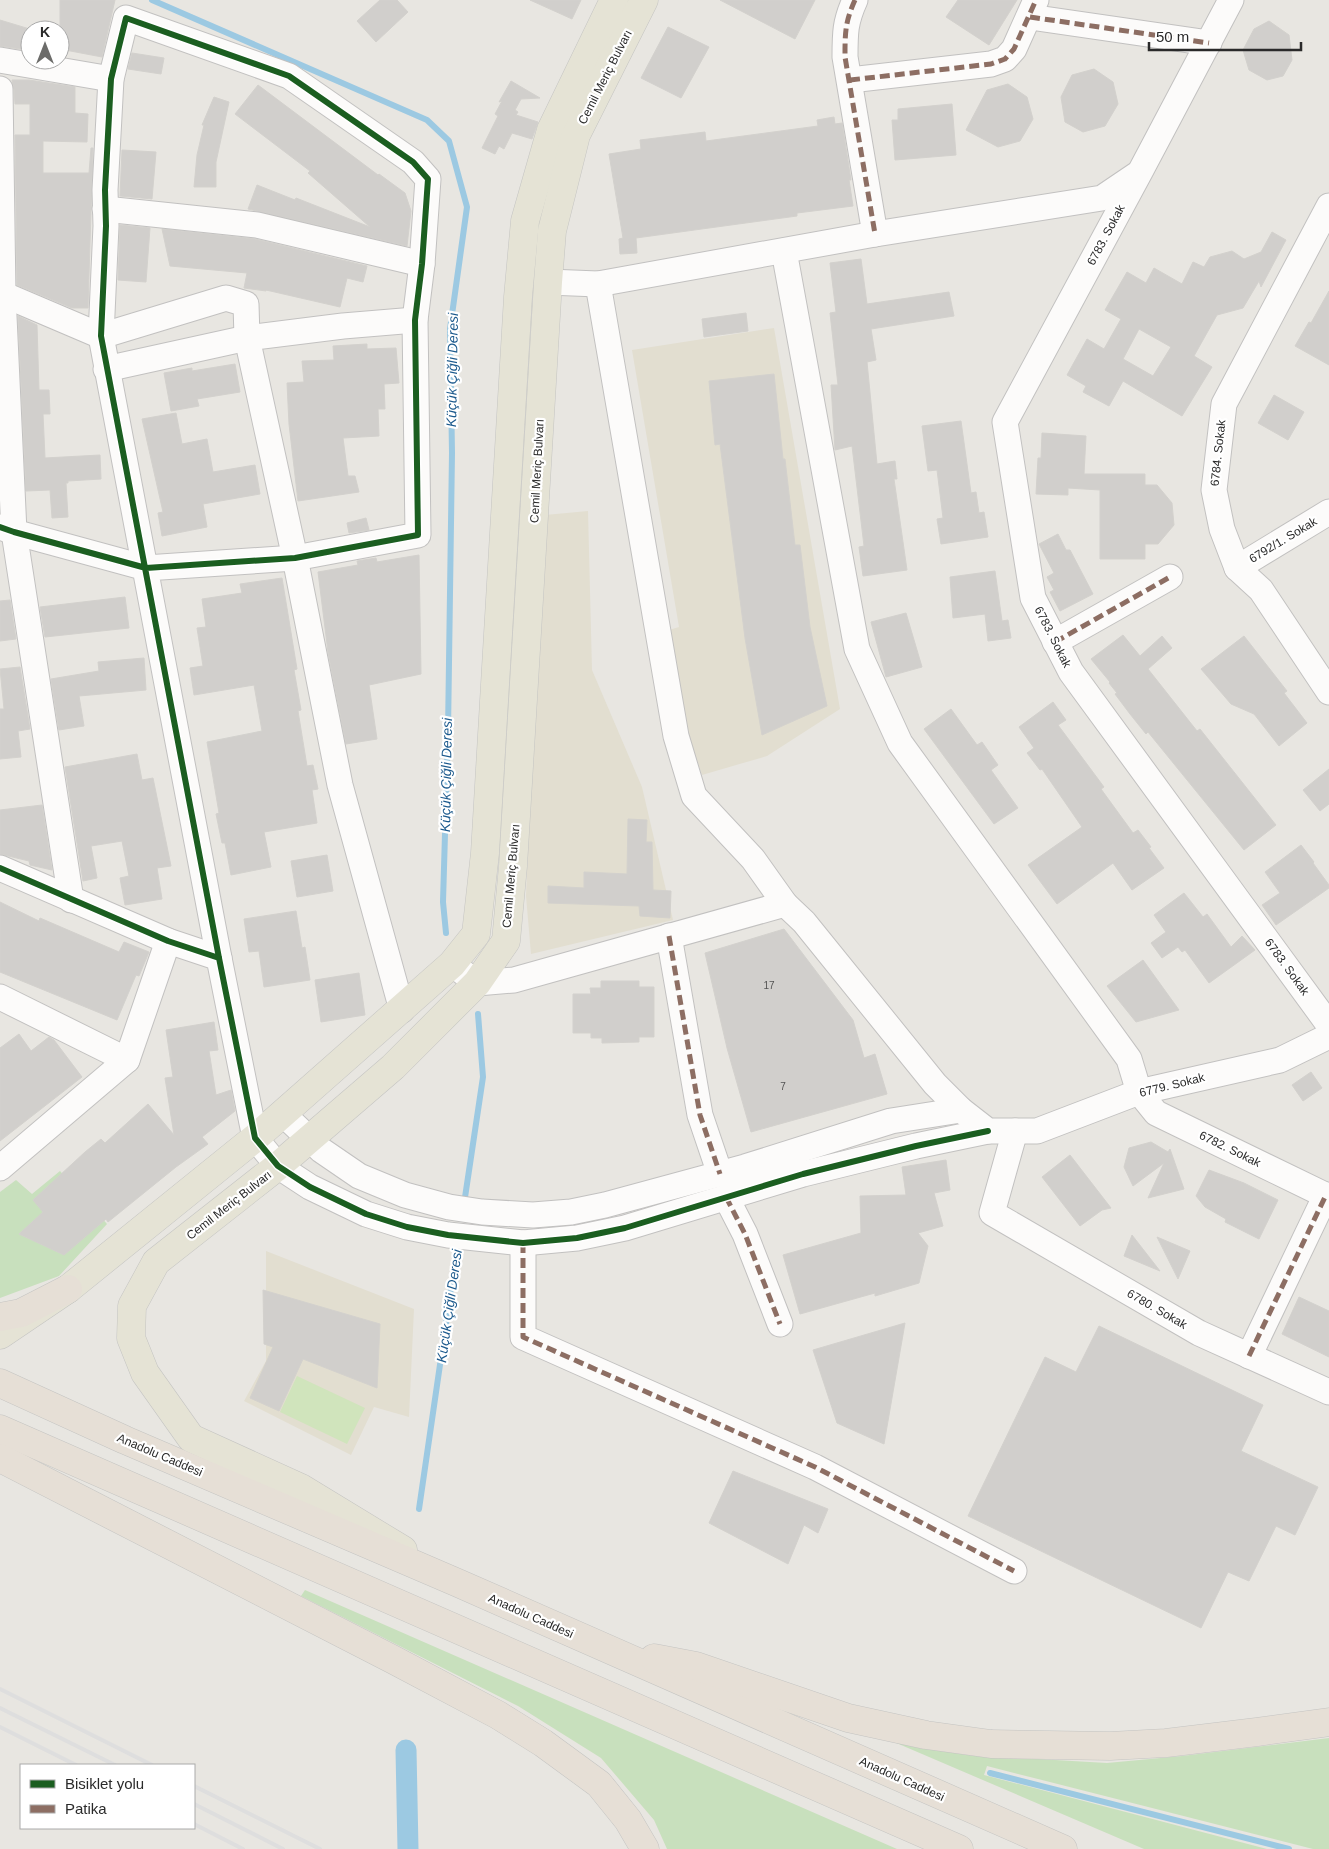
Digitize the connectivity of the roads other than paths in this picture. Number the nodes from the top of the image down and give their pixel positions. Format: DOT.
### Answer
graph roads {
  1 [pos="614,0"];
  2 [pos="644,0"];
  3 [pos="855,0"];
  4 [pos="1231,0"];
  5 [pos="1033,8"];
  6 [pos="1209,43"];
  7 [pos="0,60"];
  8 [pos="112,79"];
  9 [pos="850,80"];
  10 [pos="0,89"];
  11 [pos="1140,172"];
  12 [pos="1329,206"];
  13 [pos="105,209"];
  14 [pos="875,234"];
  15 [pos="784,251"];
  16 [pos="422,264"];
  17 [pos="548,282"];
  18 [pos="598,284"];
  19 [pos="2,294"];
  20 [pos="416,320"];
  21 [pos="101,336"];
  22 [pos="247,338"];
  23 [pos="106,369"];
  24 [pos="1329,512"];
  25 [pos="7,530"];
  26 [pos="295,558"];
  27 [pos="146,568"];
  28 [pos="1237,568"];
  29 [pos="1170,577"];
  30 [pos="1055,642"];
  31 [pos="1329,692"];
  32 [pos="0,868"];
  33 [pos="71,900"];
  34 [pos="785,904"];
  35 [pos="669,936"];
  36 [pos="168,940"];
  37 [pos="220,958"];
  38 [pos="452,964"];
  39 [pos="477,983"];
  40 [pos="0,997"];
  41 [pos="402,1010"];
  42 [pos="1329,1025"];
  43 [pos="1329,1036"];
  44 [pos="128,1060"];
  45 [pos="1139,1092"];
  46 [pos="961,1110"];
  47 [pos="283,1114"];
  48 [pos="988,1131"];
  49 [pos="1015,1131"];
  50 [pos="255,1138"];
  51 [pos="308,1139"];
  52 [pos="278,1166"];
  53 [pos="0,1168"];
  54 [pos="723,1186"];
  55 [pos="1328,1196"];
  56 [pos="524,1243"];
  57 [pos="68,1289"];
  58 [pos="0,1317"];
  59 [pos="780,1324"];
  60 [pos="0,1335"];
  61 [pos="1249,1356"];
  62 [pos="0,1383"];
  63 [pos="1329,1392"];
  64 [pos="0,1429"];
  65 [pos="0,1458"];
  66 [pos="1014,1571"];
  67 [pos="458,1584"];
  68 [pos="606,1649"];
  69 [pos="1329,1722"];
  70 [pos="645,1849"];
  71 [pos="959,1849"];
  72 [pos="1063,1849"];
  1 -- 38 [label="main road, Cemil Meriç Bulvarı"];
  2 -- 17 [label="main road, Cemil Meriç Bulvarı"];
  3 -- 9 [label="street"];
  4 -- 6 [label="street, 6783. Sokak"];
  5 -- 6 [label="street"];
  5 -- 9 [label="street"];
  6 -- 11 [label="street, 6783. Sokak"];
  7 -- 8 [label="street"];
  8 -- 13 [label="street"];
  8 -- 16 [label="street"];
  9 -- 14 [label="street"];
  10 -- 19 [label="street"];
  11 -- 14 [label="street"];
  11 -- 30 [label="street, 6783. Sokak"];
  12 -- 28 [label="street, 6784. Sokak"];
  13 -- 16 [label="street"];
  13 -- 21 [label="street"];
  14 -- 15 [label="street"];
  15 -- 18 [label="street"];
  15 -- 45 [label="street"];
  16 -- 20 [label="street"];
  17 -- 18 [label="street"];
  17 -- 39 [label="main road, Cemil Meriç Bulvarı"];
  18 -- 34 [label="street"];
  19 -- 21 [label="street"];
  19 -- 25 [label="street"];
  20 -- 22 [label="street"];
  20 -- 26 [label="street"];
  21 -- 22 [label="street"];
  21 -- 23 [label="street"];
  22 -- 23 [label="street"];
  22 -- 26 [label="street"];
  23 -- 27 [label="street"];
  24 -- 28 [label="street, 6792/1. Sokak"];
  25 -- 27 [label="street"];
  25 -- 33 [label="street"];
  26 -- 27 [label="street"];
  26 -- 41 [label="street"];
  27 -- 37 [label="street"];
  28 -- 31 [label="street, 6784. Sokak"];
  29 -- 30 [label="street"];
  30 -- 42 [label="street, 6783. Sokak"];
  32 -- 33 [label="street"];
  33 -- 36 [label="street"];
  34 -- 35 [label="street"];
  34 -- 46 [label="street"];
  35 -- 39 [label="street"];
  35 -- 54 [label="street"];
  36 -- 37 [label="street"];
  36 -- 44 [label="street"];
  37 -- 50 [label="street"];
  38 -- 39 [label="street"];
  38 -- 41 [label="main road, Cemil Meriç Bulvarı"];
  39 -- 51 [label="main road, Cemil Meriç Bulvarı"];
  40 -- 44 [label="street"];
  41 -- 47 [label="main road, Cemil Meriç Bulvarı"];
  43 -- 45 [label="street, 6779. Sokak"];
  44 -- 53 [label="street"];
  45 -- 49 [label="street, 6779. Sokak"];
  45 -- 55 [label="street, 6782. Sokak"];
  46 -- 48 [label="street"];
  46 -- 54 [label="street"];
  47 -- 50 [label="main road, Cemil Meriç Bulvarı"];
  47 -- 51 [label="street"];
  48 -- 49 [label="street, 6779. Sokak"];
  48 -- 54 [label="street, 6779. Sokak"];
  49 -- 61 [label="street, 6780. Sokak"];
  50 -- 52 [label="street"];
  50 -- 57 [label="main road, Cemil Meriç Bulvarı"];
  51 -- 52 [label="main road, Cemil Meriç Bulvarı"];
  51 -- 54 [label="street"];
  52 -- 56 [label="street"];
  52 -- 67 [label="main road, Cemil Meriç Bulvarı"];
  54 -- 56 [label="street"];
  54 -- 59 [label="street"];
  55 -- 61 [label="street"];
  56 -- 66 [label="street"];
  57 -- 58 [label="highway"];
  57 -- 60 [label="main road, Cemil Meriç Bulvarı"];
  61 -- 63 [label="street, 6780. Sokak"];
  62 -- 67 [label="highway, Anadolu Caddesi"];
  64 -- 71 [label="highway"];
  65 -- 70 [label="highway"];
  67 -- 68 [label="highway, Anadolu Caddesi"];
  68 -- 69 [label="highway"];
  68 -- 72 [label="highway, Anadolu Caddesi"];
}
